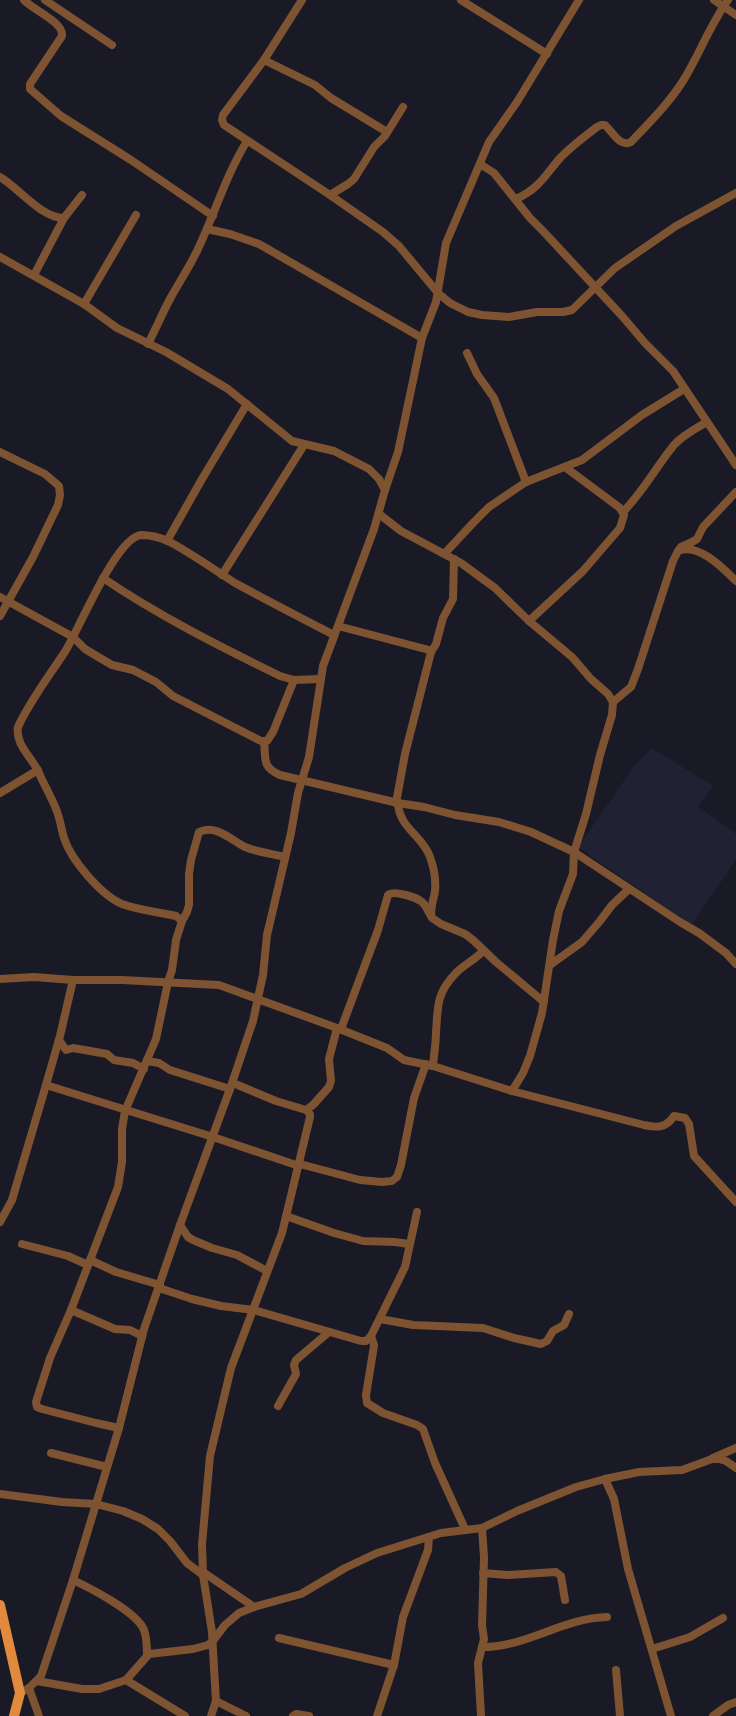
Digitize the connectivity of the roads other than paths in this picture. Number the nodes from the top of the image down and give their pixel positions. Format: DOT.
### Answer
graph roads {
  1 [pos="24,0"];
  2 [pos="45,0"];
  3 [pos="302,0"];
  4 [pos="461,0"];
  5 [pos="579,0"];
  6 [pos="714,0"];
  7 [pos="728,0"];
  8 [pos="723,7"];
  9 [pos="736,15"];
  10 [pos="112,45"];
  11 [pos="547,54"];
  12 [pos="264,60"];
  13 [pos="403,107"];
  14 [pos="387,132"];
  15 [pos="247,141"];
  16 [pos="480,164"];
  17 [pos="0,177"];
  18 [pos="736,193"];
  19 [pos="82,195"];
  20 [pos="330,195"];
  21 [pos="516,199"];
  22 [pos="136,215"];
  23 [pos="213,216"];
  24 [pos="64,218"];
  25 [pos="207,229"];
  26 [pos="0,257"];
  27 [pos="34,275"];
  28 [pos="595,288"];
  29 [pos="438,293"];
  30 [pos="84,304"];
  31 [pos="422,338"];
  32 [pos="148,344"];
  33 [pos="467,353"];
  34 [pos="684,389"];
  35 [pos="247,404"];
  36 [pos="707,422"];
  37 [pos="304,445"];
  38 [pos="1,455"];
  39 [pos="736,465"];
  40 [pos="565,467"];
  41 [pos="526,482"];
  42 [pos="385,490"];
  43 [pos="736,492"];
  44 [pos="623,512"];
  45 [pos="379,514"];
  46 [pos="167,541"];
  47 [pos="678,551"];
  48 [pos="445,553"];
  49 [pos="454,559"];
  50 [pos="222,575"];
  51 [pos="103,578"];
  52 [pos="736,581"];
  53 [pos="0,597"];
  54 [pos="8,601"];
  55 [pos="0,616"];
  56 [pos="529,621"];
  57 [pos="338,626"];
  58 [pos="334,635"];
  59 [pos="72,637"];
  60 [pos="431,652"];
  61 [pos="320,679"];
  62 [pos="294,680"];
  63 [pos="613,702"];
  64 [pos="264,742"];
  65 [pos="38,770"];
  66 [pos="302,781"];
  67 [pos="0,793"];
  68 [pos="397,803"];
  69 [pos="574,852"];
  70 [pos="285,857"];
  71 [pos="629,889"];
  72 [pos="431,916"];
  73 [pos="182,921"];
  74 [pos="483,950"];
  75 [pos="736,964"];
  76 [pos="550,965"];
  77 [pos="172,970"];
  78 [pos="0,979"];
  79 [pos="73,980"];
  80 [pos="168,982"];
  81 [pos="187,983"];
  82 [pos="259,999"];
  83 [pos="544,1002"];
  84 [pos="339,1028"];
  85 [pos="59,1040"];
  86 [pos="145,1065"];
  87 [pos="430,1065"];
  88 [pos="46,1085"];
  89 [pos="232,1086"];
  90 [pos="512,1091"];
  91 [pos="306,1110"];
  92 [pos="125,1111"];
  93 [pos="213,1137"];
  94 [pos="299,1165"];
  95 [pos="736,1202"];
  96 [pos="417,1212"];
  97 [pos="286,1216"];
  98 [pos="0,1222"];
  99 [pos="180,1225"];
  100 [pos="22,1244"];
  101 [pos="409,1244"];
  102 [pos="89,1263"];
  103 [pos="267,1271"];
  104 [pos="160,1286"];
  105 [pos="71,1310"];
  106 [pos="254,1310"];
  107 [pos="569,1314"];
  108 [pos="380,1319"];
  109 [pos="329,1332"];
  110 [pos="142,1336"];
  111 [pos="371,1336"];
  112 [pos="278,1406"];
  113 [pos="119,1428"];
  114 [pos="736,1448"];
  115 [pos="51,1453"];
  116 [pos="712,1459"];
  117 [pos="107,1468"];
  118 [pos="736,1468"];
  119 [pos="605,1479"];
  120 [pos="0,1494"];
  121 [pos="96,1504"];
  122 [pos="482,1528"];
  123 [pos="464,1529"];
  124 [pos="429,1537"];
  125 [pos="202,1573"];
  126 [pos="483,1573"];
  127 [pos="72,1580"];
  128 [pos="565,1600"];
  129 [pos="0,1605"];
  130 [pos="254,1607"];
  131 [pos="607,1617"];
  132 [pos="723,1618"];
  133 [pos="279,1638"];
  134 [pos="212,1642"];
  135 [pos="482,1647"];
  136 [pos="652,1649"];
  137 [pos="147,1655"];
  138 [pos="394,1665"];
  139 [pos="616,1670"];
  140 [pos="126,1680"];
  141 [pos="37,1681"];
  142 [pos="25,1690"];
  143 [pos="216,1701"];
  144 [pos="736,1702"];
  145 [pos="14,1716"];
  146 [pos="39,1716"];
  147 [pos="185,1716"];
  148 [pos="211,1716"];
  149 [pos="246,1716"];
  150 [pos="293,1716"];
  151 [pos="309,1716"];
  152 [pos="377,1716"];
  153 [pos="481,1716"];
  154 [pos="620,1716"];
  155 [pos="671,1716"];
  156 [pos="713,1716"];
  1 -- 23 [label="street"];
  2 -- 10 [label="street"];
  3 -- 12 [label="street"];
  4 -- 11 [label="street"];
  5 -- 11 [label="street"];
  6 -- 8 [label="street"];
  7 -- 8 [label="street"];
  8 -- 9 [label="street"];
  8 -- 21 [label="street"];
  11 -- 16 [label="street"];
  12 -- 14 [label="street"];
  12 -- 15 [label="street"];
  13 -- 14 [label="street"];
  14 -- 20 [label="street"];
  15 -- 20 [label="street"];
  15 -- 23 [label="street"];
  16 -- 21 [label="street"];
  16 -- 29 [label="street"];
  17 -- 24 [label="street"];
  18 -- 28 [label="street"];
  19 -- 24 [label="street"];
  20 -- 29 [label="street"];
  21 -- 28 [label="street"];
  22 -- 30 [label="street"];
  23 -- 25 [label="street"];
  24 -- 27 [label="street"];
  25 -- 31 [label="street"];
  25 -- 32 [label="street"];
  26 -- 27 [label="street"];
  27 -- 30 [label="street"];
  28 -- 29 [label="street"];
  28 -- 34 [label="street"];
  29 -- 31 [label="street"];
  30 -- 32 [label="street"];
  31 -- 42 [label="street"];
  32 -- 35 [label="street"];
  33 -- 41 [label="street"];
  34 -- 36 [label="street"];
  34 -- 40 [label="street"];
  35 -- 37 [label="street"];
  35 -- 46 [label="street"];
  36 -- 39 [label="street"];
  36 -- 44 [label="street"];
  37 -- 42 [label="street"];
  37 -- 50 [label="street"];
  38 -- 54 [label="street"];
  40 -- 41 [label="street"];
  40 -- 44 [label="street"];
  41 -- 48 [label="street"];
  42 -- 45 [label="street"];
  43 -- 47 [label="street"];
  44 -- 56 [label="street"];
  45 -- 48 [label="street"];
  45 -- 57 [label="street"];
  46 -- 50 [label="street"];
  46 -- 51 [label="street"];
  47 -- 52 [label="street"];
  47 -- 63 [label="street"];
  48 -- 49 [label="street"];
  49 -- 56 [label="street"];
  49 -- 60 [label="street"];
  50 -- 58 [label="street"];
  51 -- 59 [label="street"];
  51 -- 62 [label="street"];
  53 -- 54 [label="street"];
  54 -- 55 [label="street"];
  54 -- 59 [label="street"];
  56 -- 63 [label="street"];
  57 -- 58 [label="street"];
  57 -- 60 [label="street"];
  58 -- 61 [label="street"];
  59 -- 64 [label="street"];
  59 -- 65 [label="street"];
  60 -- 68 [label="street"];
  61 -- 62 [label="street"];
  61 -- 66 [label="street"];
  62 -- 64 [label="street"];
  63 -- 69 [label="street"];
  64 -- 66 [label="street"];
  65 -- 67 [label="street"];
  65 -- 73 [label="street"];
  66 -- 68 [label="street"];
  66 -- 70 [label="street"];
  68 -- 69 [label="street"];
  68 -- 72 [label="street"];
  69 -- 71 [label="street"];
  69 -- 76 [label="street"];
  70 -- 73 [label="street"];
  70 -- 82 [label="street"];
  71 -- 75 [label="street"];
  71 -- 76 [label="street"];
  72 -- 74 [label="street"];
  72 -- 84 [label="street"];
  73 -- 77 [label="street"];
  74 -- 83 [label="street"];
  74 -- 87 [label="street"];
  76 -- 83 [label="street"];
  77 -- 80 [label="street"];
  77 -- 81 [label="street"];
  78 -- 79 [label="street"];
  79 -- 80 [label="street"];
  79 -- 85 [label="street"];
  80 -- 81 [label="street"];
  80 -- 86 [label="street"];
  81 -- 82 [label="street"];
  82 -- 84 [label="street"];
  82 -- 89 [label="street"];
  83 -- 90 [label="street"];
  84 -- 87 [label="street"];
  84 -- 91 [label="street"];
  85 -- 86 [label="street"];
  85 -- 88 [label="street"];
  86 -- 89 [label="street"];
  86 -- 92 [label="street"];
  87 -- 90 [label="street"];
  87 -- 94 [label="street"];
  88 -- 92 [label="street"];
  88 -- 98 [label="street"];
  89 -- 91 [label="street"];
  89 -- 93 [label="street"];
  90 -- 95 [label="street"];
  91 -- 94 [label="street"];
  92 -- 93 [label="street"];
  92 -- 102 [label="street"];
  93 -- 94 [label="street"];
  93 -- 99 [label="street"];
  94 -- 97 [label="street"];
  96 -- 101 [label="street"];
  97 -- 101 [label="street"];
  97 -- 103 [label="street"];
  99 -- 103 [label="street"];
  99 -- 104 [label="street"];
  100 -- 102 [label="street"];
  101 -- 108 [label="street"];
  102 -- 104 [label="street"];
  102 -- 105 [label="street"];
  103 -- 106 [label="street"];
  104 -- 106 [label="street"];
  104 -- 110 [label="street"];
  105 -- 110 [label="street"];
  105 -- 113 [label="street"];
  106 -- 109 [label="street"];
  106 -- 125 [label="street"];
  107 -- 108 [label="street"];
  108 -- 111 [label="street"];
  109 -- 111 [label="street"];
  109 -- 112 [label="street"];
  110 -- 113 [label="street"];
  111 -- 123 [label="street"];
  113 -- 117 [label="street"];
  114 -- 116 [label="street"];
  115 -- 117 [label="street"];
  116 -- 118 [label="street"];
  116 -- 119 [label="street"];
  117 -- 121 [label="street"];
  119 -- 122 [label="street"];
  119 -- 136 [label="street"];
  120 -- 121 [label="street"];
  121 -- 125 [label="street"];
  121 -- 127 [label="street"];
  122 -- 123 [label="street"];
  122 -- 126 [label="street"];
  123 -- 124 [label="street"];
  124 -- 130 [label="street"];
  124 -- 138 [label="street"];
  125 -- 130 [label="street"];
  125 -- 134 [label="street"];
  126 -- 128 [label="street"];
  126 -- 135 [label="street"];
  127 -- 137 [label="street"];
  127 -- 141 [label="street"];
  129 -- 142 [label="main road"];
  130 -- 134 [label="street"];
  131 -- 135 [label="street"];
  132 -- 136 [label="street"];
  133 -- 138 [label="street"];
  134 -- 137 [label="street"];
  134 -- 143 [label="street"];
  135 -- 153 [label="street"];
  136 -- 155 [label="street"];
  137 -- 140 [label="street"];
  138 -- 152 [label="street"];
  139 -- 154 [label="street"];
  140 -- 141 [label="street"];
  140 -- 147 [label="street"];
  141 -- 142 [label="street"];
  142 -- 145 [label="main road"];
  142 -- 146 [label="street"];
  143 -- 148 [label="street"];
  143 -- 149 [label="street"];
  144 -- 156 [label="street"];
  150 -- 151 [label="street"];
}
